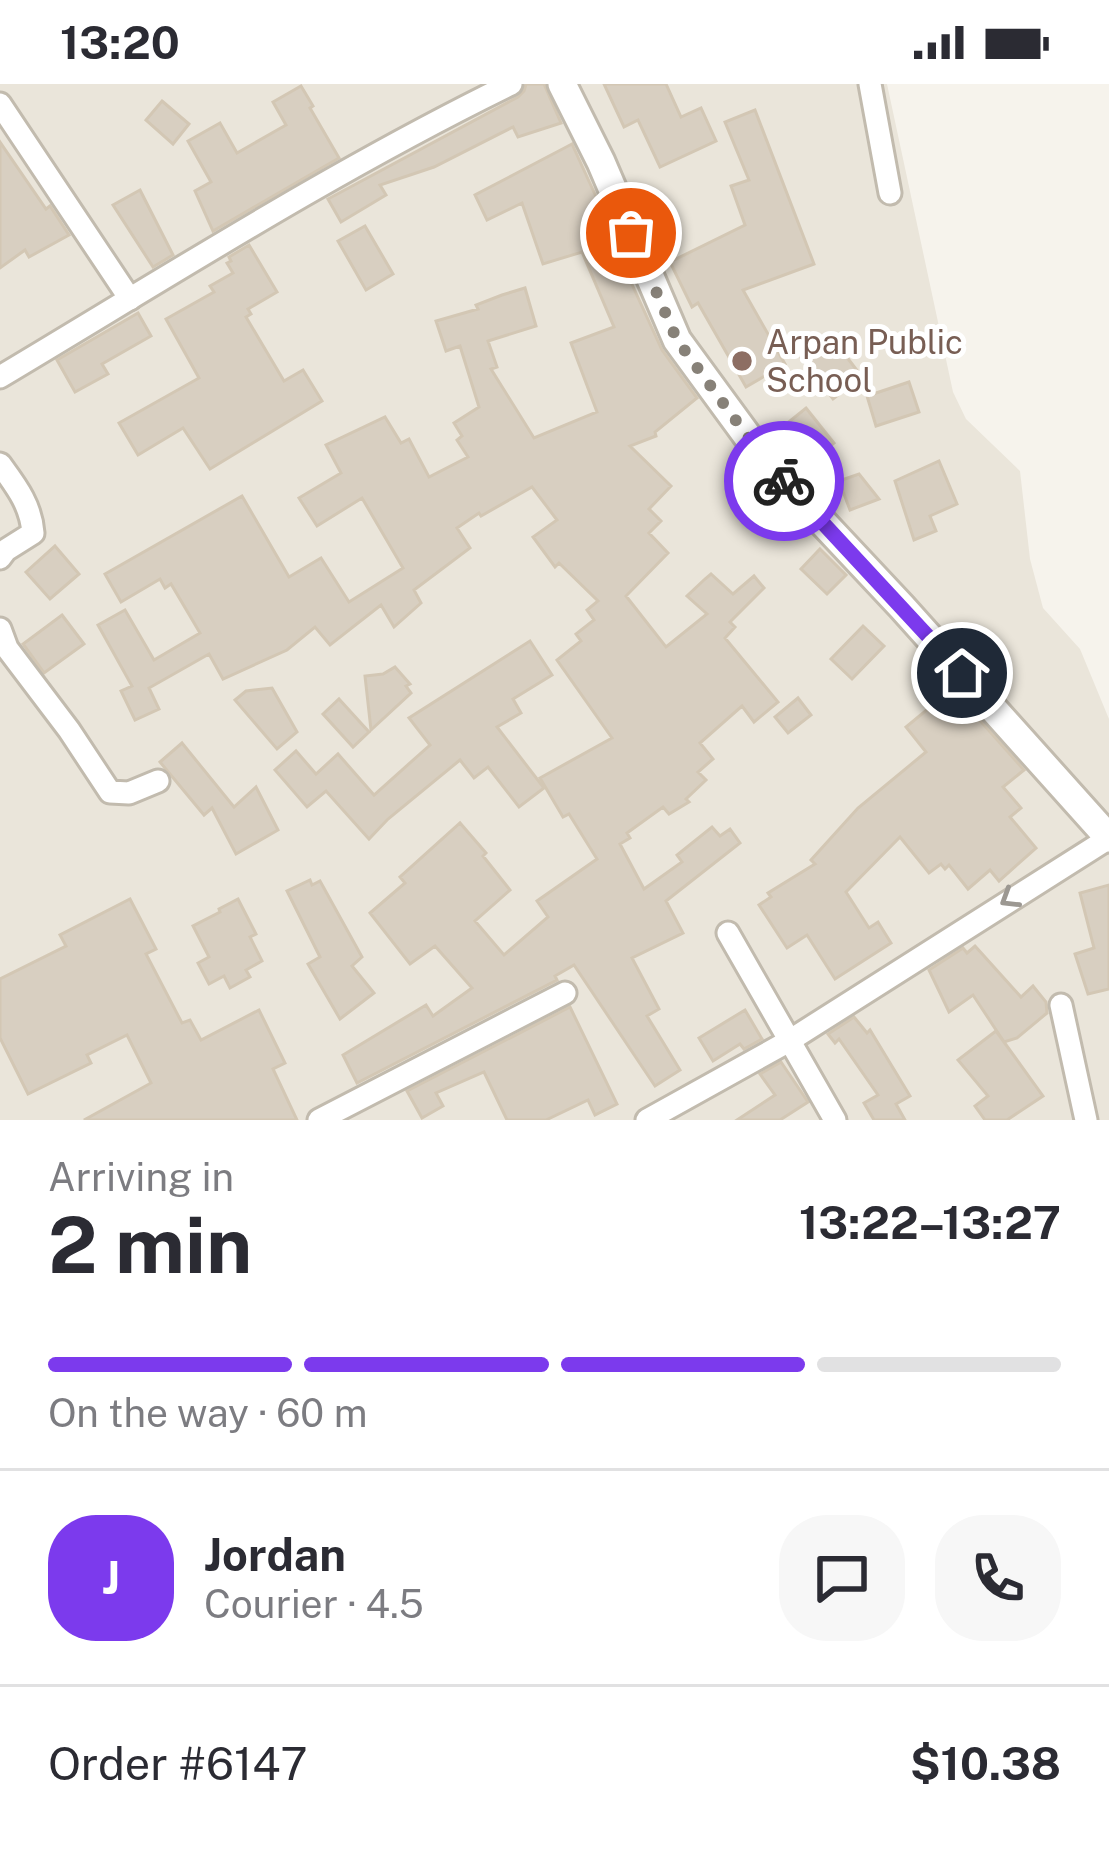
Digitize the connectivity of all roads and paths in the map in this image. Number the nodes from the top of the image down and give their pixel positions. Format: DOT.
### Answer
graph roads {
  1 [pos="511,84"];
  2 [pos="562,84"];
  3 [pos="870,84"];
  4 [pos="0,104"];
  5 [pos="890,193"];
  6 [pos="130,299"];
  7 [pos="0,377"];
  8 [pos="0,464"];
  9 [pos="0,558"];
  10 [pos="0,629"];
  11 [pos="158,781"];
  12 [pos="1109,838"];
  13 [pos="728,933"];
  14 [pos="566,992"];
  15 [pos="1061,1005"];
  16 [pos="789,1041"];
  17 [pos="319,1120"];
  18 [pos="647,1120"];
  19 [pos="835,1120"];
  20 [pos="1086,1120"];
  1 -- 6 [label="street"];
  2 -- 12 [label="street"];
  3 -- 5 [label="street"];
  4 -- 6 [label="street"];
  6 -- 7 [label="street"];
  8 -- 9 [label="street"];
  10 -- 11 [label="street"];
  12 -- 16 [label="street, one-way"];
  13 -- 16 [label="street"];
  14 -- 17 [label="street"];
  15 -- 20 [label="street"];
  16 -- 18 [label="street"];
  16 -- 19 [label="street"];
}
